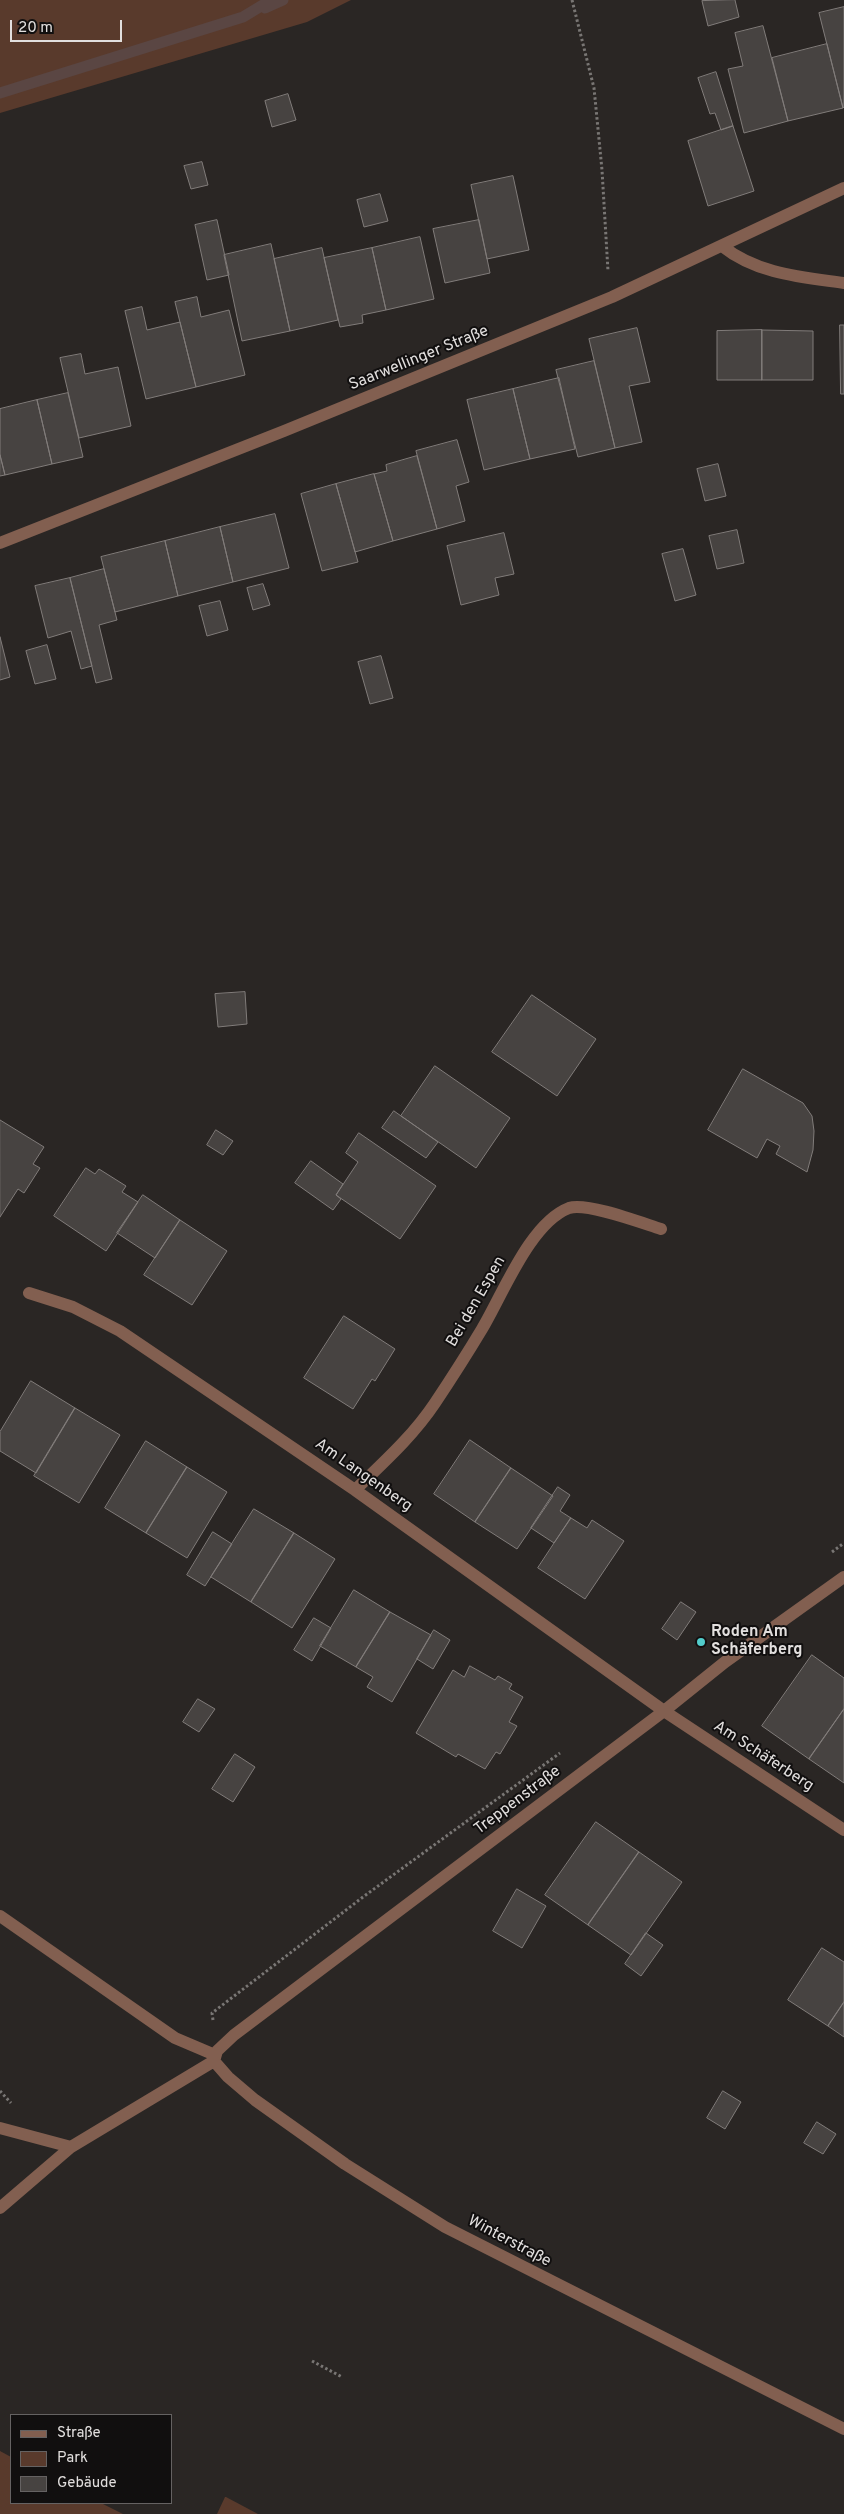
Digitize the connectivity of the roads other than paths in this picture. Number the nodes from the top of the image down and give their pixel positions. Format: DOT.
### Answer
graph roads {
  1 [pos="844,188"];
  2 [pos="722,246"];
  3 [pos="844,283"];
  4 [pos="0,543"];
  5 [pos="661,1229"];
  6 [pos="29,1293"];
  7 [pos="355,1490"];
  8 [pos="844,1577"];
  9 [pos="664,1711"];
  10 [pos="844,1830"];
  11 [pos="0,1916"];
  12 [pos="214,2058"];
  13 [pos="0,2128"];
  14 [pos="71,2147"];
  15 [pos="0,2208"];
  16 [pos="818,2417"];
  17 [pos="844,2429"];
  18 [pos="844,2437"];
  1 -- 2 [label="street, Saarwellinger Straße"];
  2 -- 3 [label="street"];
  2 -- 4 [label="street, Saarwellinger Straße"];
  5 -- 7 [label="street, Bei den Espen"];
  6 -- 7 [label="street, Am Langenberg"];
  7 -- 9 [label="street, Am Langenberg"];
  8 -- 9 [label="street, Treppenstraße"];
  9 -- 10 [label="street, Am Schäferberg"];
  9 -- 12 [label="street, Treppenstraße"];
  11 -- 12 [label="street"];
  12 -- 14 [label="street, Treppenstraße"];
  12 -- 16 [label="street, Winterstraße"];
  13 -- 14 [label="street"];
  14 -- 15 [label="street, Treppenstraße"];
  16 -- 17 [label="street, Winterstraße"];
  16 -- 18 [label="street, Winterstraße"];
}
